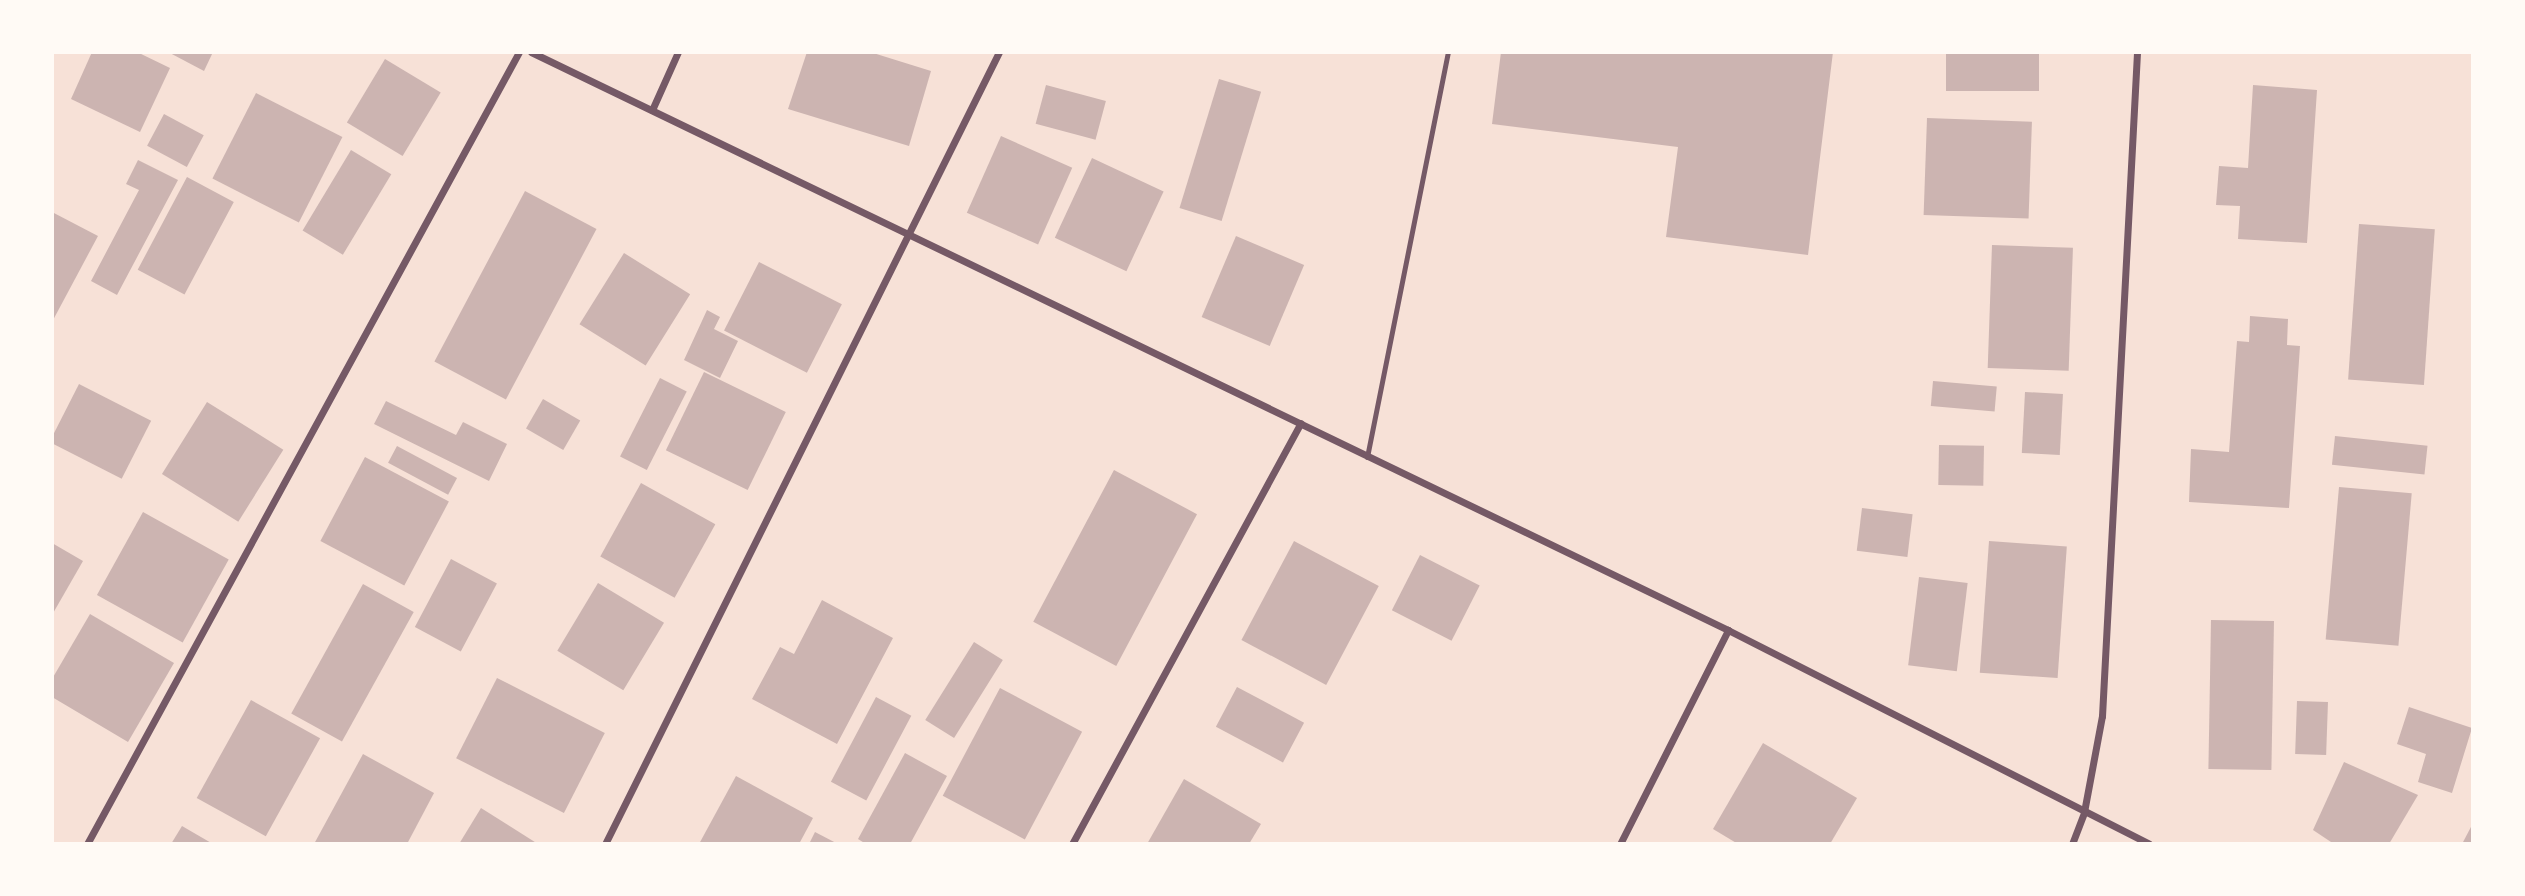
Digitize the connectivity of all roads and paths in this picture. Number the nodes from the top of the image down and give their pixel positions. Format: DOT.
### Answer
graph roads {
  1 [pos="519,52"];
  2 [pos="531,52"];
  3 [pos="678,52"];
  4 [pos="999,52"];
  5 [pos="1448,52"];
  6 [pos="2137,52"];
  7 [pos="652,110"];
  8 [pos="909,237"];
  9 [pos="1301,423"];
  10 [pos="1367,457"];
  11 [pos="1728,630"];
  12 [pos="2084,812"];
  13 [pos="87,844"];
  14 [pos="605,844"];
  15 [pos="1072,844"];
  16 [pos="1620,844"];
  17 [pos="2072,844"];
  18 [pos="2149,844"];
  1 -- 13 [label="street"];
  2 -- 7 [label="street"];
  3 -- 7 [label="street"];
  4 -- 8 [label="street"];
  5 -- 10 [label="lane"];
  6 -- 12 [label="street"];
  7 -- 8 [label="street"];
  8 -- 9 [label="street"];
  8 -- 14 [label="street"];
  9 -- 10 [label="street"];
  9 -- 15 [label="street"];
  10 -- 11 [label="street"];
  11 -- 12 [label="street"];
  11 -- 16 [label="street"];
  12 -- 17 [label="street"];
  12 -- 18 [label="street"];
}
